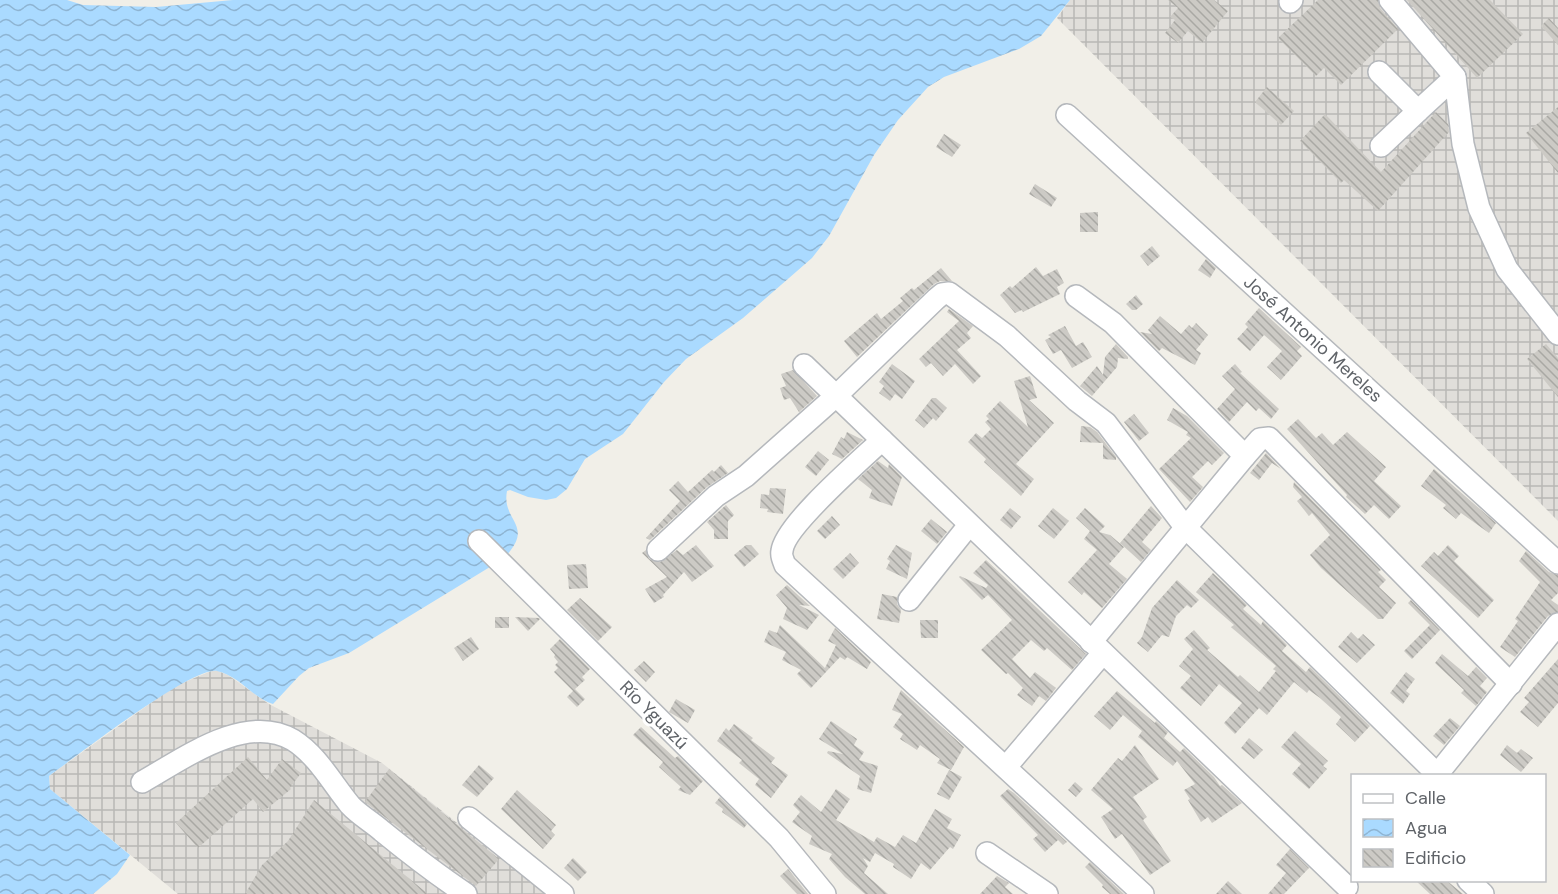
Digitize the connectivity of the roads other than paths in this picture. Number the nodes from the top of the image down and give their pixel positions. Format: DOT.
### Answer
graph roads {
  1 [pos="1390,0"];
  2 [pos="1379,72"];
  3 [pos="1455,77"];
  4 [pos="1418,111"];
  5 [pos="1067,115"];
  6 [pos="1381,146"];
  7 [pos="1076,296"];
  8 [pos="1558,334"];
  9 [pos="804,365"];
  10 [pos="836,396"];
  11 [pos="882,440"];
  12 [pos="1245,456"];
  13 [pos="969,525"];
  14 [pos="1185,527"];
  15 [pos="479,541"];
  16 [pos="658,550"];
  17 [pos="1558,563"];
  18 [pos="909,600"];
  19 [pos="1558,624"];
  20 [pos="1097,647"];
  21 [pos="1511,684"];
  22 [pos="1006,767"];
  23 [pos="1435,774"];
  24 [pos="1437,774"];
  25 [pos="142,782"];
  26 [pos="469,818"];
  27 [pos="987,853"];
  28 [pos="1469,882"];
  29 [pos="1351,888"];
  30 [pos="466,894"];
  31 [pos="564,894"];
  32 [pos="825,894"];
  33 [pos="1047,894"];
  34 [pos="1143,894"];
  35 [pos="1483,894"];
  1 -- 3 [label="street"];
  2 -- 4 [label="street"];
  3 -- 4 [label="street"];
  3 -- 8 [label="street"];
  4 -- 6 [label="street"];
  5 -- 17 [label="street, José Antonio Mereles"];
  7 -- 12 [label="street"];
  9 -- 10 [label="street"];
  10 -- 11 [label="street"];
  10 -- 14 [label="street"];
  10 -- 16 [label="street"];
  11 -- 13 [label="street"];
  11 -- 22 [label="street"];
  12 -- 14 [label="street"];
  12 -- 21 [label="street"];
  13 -- 18 [label="street"];
  13 -- 20 [label="street"];
  14 -- 20 [label="street"];
  14 -- 23 [label="street"];
  15 -- 32 [label="street, Río Yguazú"];
  19 -- 21 [label="street"];
  20 -- 22 [label="street"];
  20 -- 29 [label="street"];
  21 -- 24 [label="street"];
  22 -- 34 [label="street"];
  25 -- 30 [label="street"];
  26 -- 31 [label="street"];
  27 -- 33 [label="street"];
  28 -- 35 [label="street"];
}
